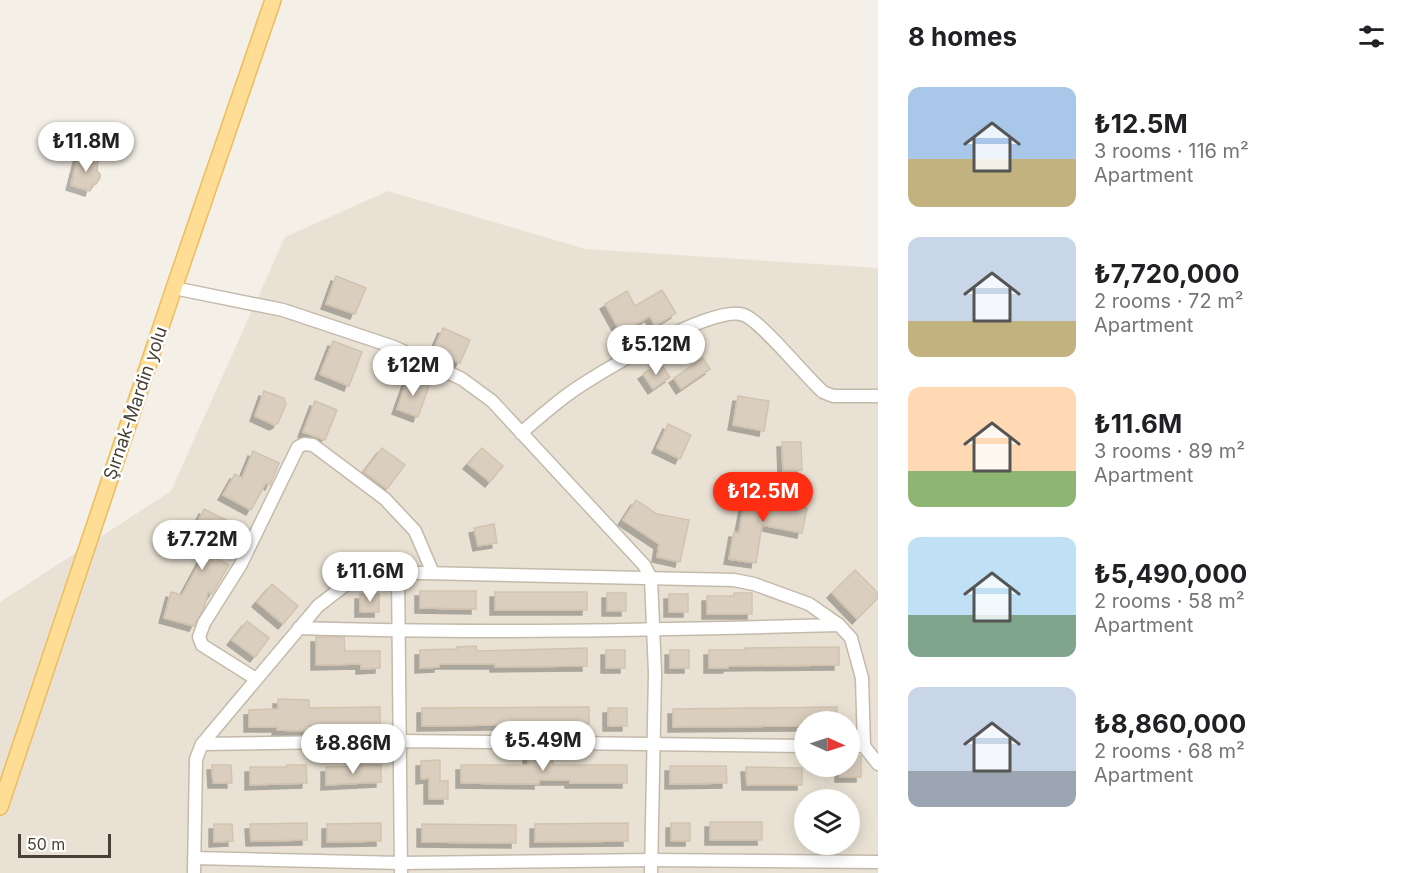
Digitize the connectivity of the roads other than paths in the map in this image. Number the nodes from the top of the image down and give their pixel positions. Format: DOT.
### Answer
graph roads {
  1 [pos="273,0"];
  2 [pos="174,288"];
  3 [pos="878,396"];
  4 [pos="521,433"];
  5 [pos="398,572"];
  6 [pos="433,573"];
  7 [pos="651,578"];
  8 [pos="838,625"];
  9 [pos="299,628"];
  10 [pos="653,630"];
  11 [pos="398,631"];
  12 [pos="256,679"];
  13 [pos="399,741"];
  14 [pos="202,744"];
  15 [pos="654,746"];
  16 [pos="794,746"];
  17 [pos="860,746"];
  18 [pos="864,746"];
  19 [pos="878,764"];
  20 [pos="0,807"];
  21 [pos="194,858"];
  22 [pos="651,860"];
  23 [pos="878,862"];
  24 [pos="820,867"];
  25 [pos="401,868"];
  26 [pos="194,873"];
  27 [pos="651,873"];
  1 -- 2 [label="main road, Şırnak-Mardin yolu"];
  2 -- 4 [label="street"];
  2 -- 20 [label="main road, Şırnak-Mardin yolu"];
  3 -- 4 [label="street"];
  4 -- 7 [label="street"];
  5 -- 6 [label="street"];
  5 -- 9 [label="street"];
  5 -- 11 [label="street"];
  6 -- 7 [label="street"];
  6 -- 12 [label="street"];
  7 -- 8 [label="street"];
  7 -- 10 [label="street"];
  8 -- 10 [label="street"];
  8 -- 18 [label="street"];
  9 -- 11 [label="street"];
  9 -- 12 [label="street"];
  10 -- 11 [label="street"];
  10 -- 15 [label="street"];
  11 -- 13 [label="street"];
  12 -- 14 [label="street"];
  13 -- 14 [label="street"];
  13 -- 15 [label="street"];
  13 -- 25 [label="street"];
  14 -- 21 [label="street"];
  15 -- 16 [label="street"];
  15 -- 22 [label="street"];
  17 -- 18 [label="street"];
  18 -- 19 [label="street"];
  21 -- 25 [label="street"];
  21 -- 26 [label="street"];
  22 -- 24 [label="street"];
  22 -- 25 [label="street"];
  22 -- 27 [label="street"];
  23 -- 24 [label="street"];
}
